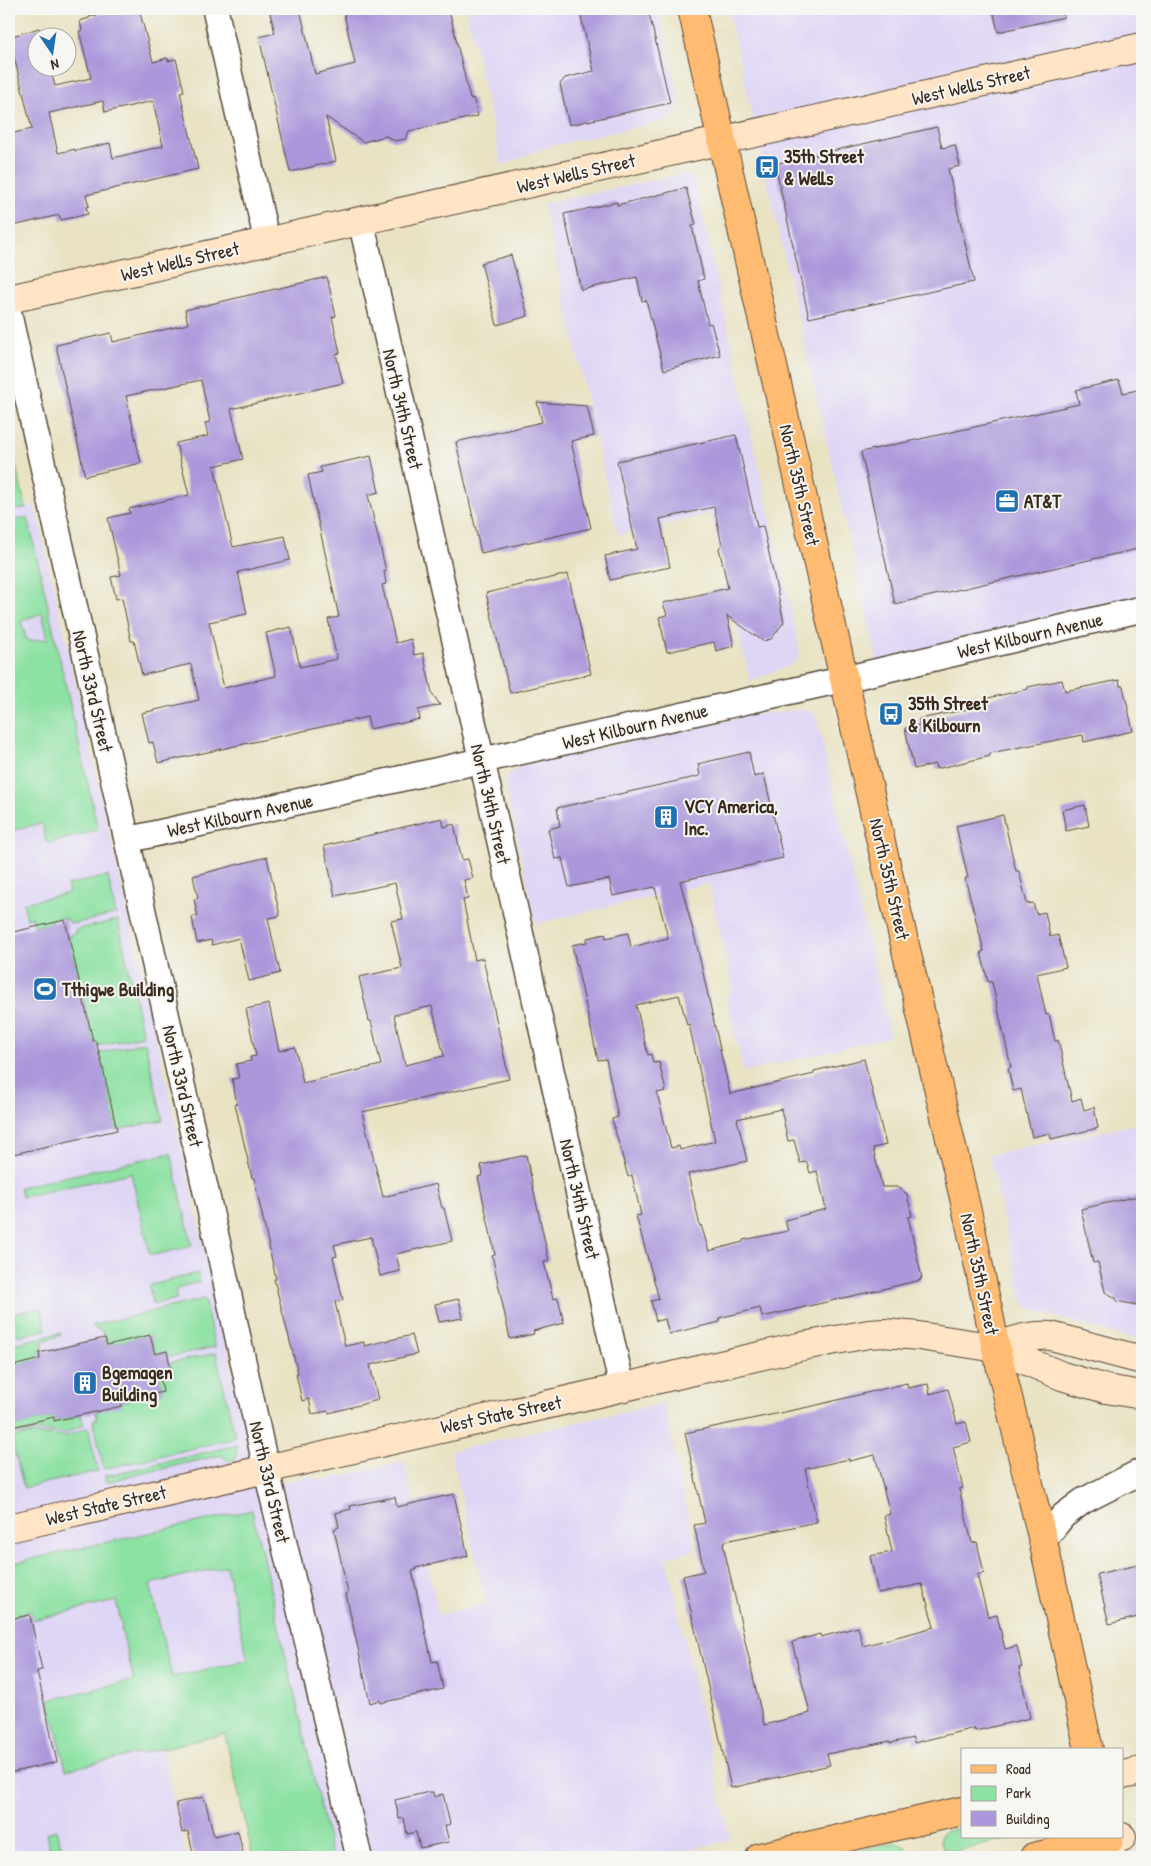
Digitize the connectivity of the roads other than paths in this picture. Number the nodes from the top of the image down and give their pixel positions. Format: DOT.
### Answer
graph roads {
  1 [pos="215,9"];
  2 [pos="692,9"];
  3 [pos="1142,47"];
  4 [pos="721,141"];
  5 [pos="361,221"];
  6 [pos="267,242"];
  7 [pos="9,299"];
  8 [pos="9,315"];
  9 [pos="1142,609"];
  10 [pos="845,678"];
  11 [pos="482,761"];
  12 [pos="127,840"];
  13 [pos="996,1348"];
  14 [pos="1142,1360"];
  15 [pos="622,1387"];
  16 [pos="1142,1395"];
  17 [pos="266,1468"];
  18 [pos="1142,1471"];
  19 [pos="9,1528"];
  20 [pos="1043,1541"];
  21 [pos="1089,1748"];
  22 [pos="1142,1771"];
  23 [pos="1124,1775"];
  24 [pos="961,1811"];
  25 [pos="1142,1833"];
  26 [pos="1115,1842"];
  27 [pos="359,1857"];
  28 [pos="760,1857"];
  29 [pos="1034,1857"];
  1 -- 6 [label="street"];
  2 -- 4 [label="main road, North 35th Street"];
  3 -- 4 [label="street, West Wells Street"];
  4 -- 5 [label="street, West Wells Street"];
  4 -- 10 [label="main road, North 35th Street"];
  5 -- 6 [label="street, West Wells Street"];
  5 -- 11 [label="street, North 34th Street"];
  6 -- 7 [label="street, West Wells Street"];
  8 -- 12 [label="street, North 33rd Street"];
  9 -- 10 [label="street, West Kilbourn Avenue"];
  10 -- 11 [label="street, West Kilbourn Avenue"];
  10 -- 13 [label="main road, North 35th Street"];
  11 -- 12 [label="street, West Kilbourn Avenue"];
  11 -- 15 [label="street, North 34th Street"];
  12 -- 17 [label="street, North 33rd Street"];
  13 -- 14 [label="street, West State Street"];
  13 -- 15 [label="street, West State Street"];
  13 -- 16 [label="street, West State Street"];
  13 -- 20 [label="main road, North 35th Street"];
  15 -- 17 [label="street, West State Street"];
  17 -- 19 [label="street, West State Street"];
  17 -- 27 [label="street, North 33rd Street"];
  18 -- 20 [label="street"];
  20 -- 21 [label="main road, North 35th Street"];
  22 -- 23 [label="street"];
  24 -- 28 [label="main road"];
  25 -- 26 [label="street"];
  26 -- 29 [label="main road"];
}
